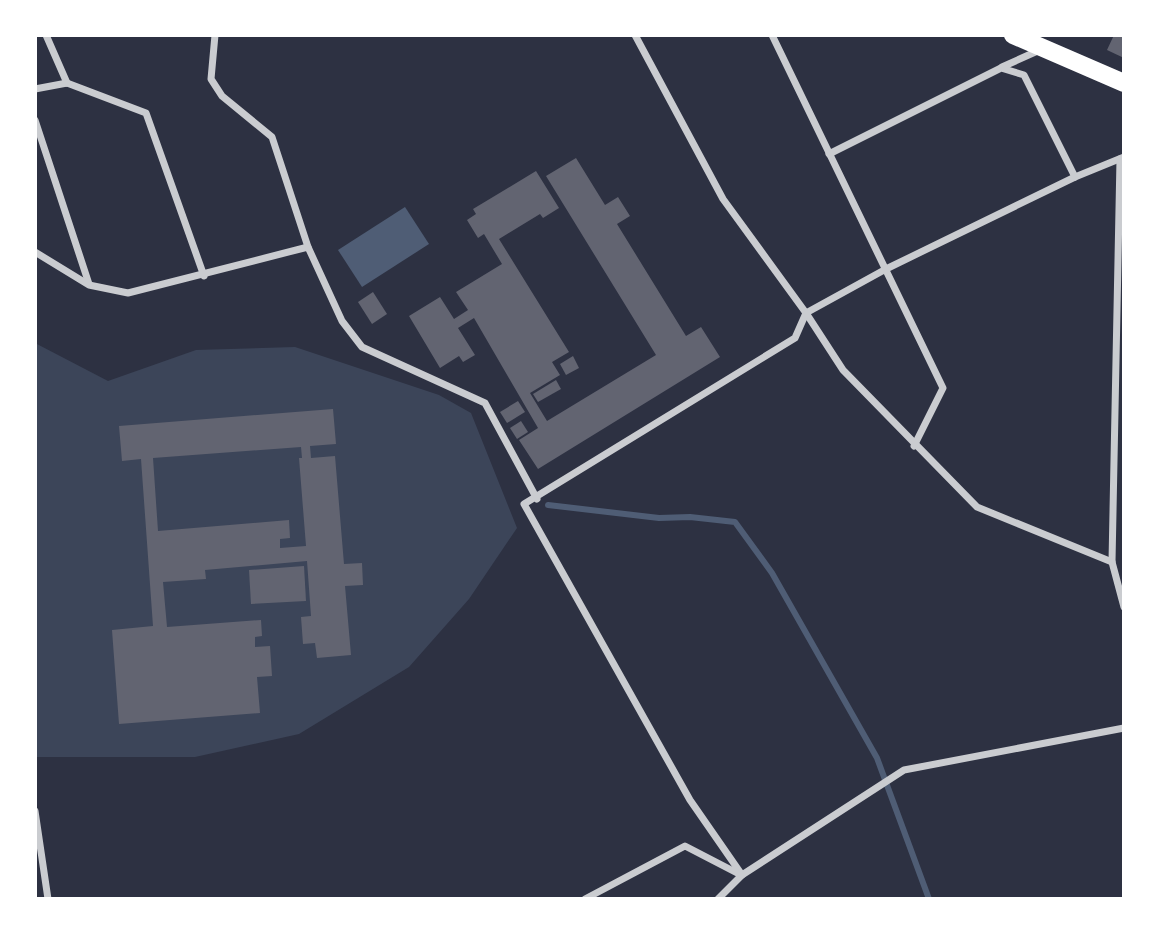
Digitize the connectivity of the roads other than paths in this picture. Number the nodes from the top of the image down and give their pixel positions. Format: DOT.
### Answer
graph roads {
  1 [pos="46,35"];
  2 [pos="215,35"];
  3 [pos="635,35"];
  4 [pos="772,35"];
  5 [pos="1013,35"];
  6 [pos="1044,49"];
  7 [pos="1001,68"];
  8 [pos="67,83"];
  9 [pos="1124,83"];
  10 [pos="35,89"];
  11 [pos="35,120"];
  12 [pos="830,154"];
  13 [pos="1122,158"];
  14 [pos="1075,177"];
  15 [pos="308,247"];
  16 [pos="35,252"];
  17 [pos="886,269"];
  18 [pos="204,275"];
  19 [pos="89,285"];
  20 [pos="806,313"];
  21 [pos="914,446"];
  22 [pos="537,499"];
  23 [pos="1112,562"];
  24 [pos="1124,604"];
  25 [pos="1124,728"];
  26 [pos="35,811"];
  27 [pos="742,875"];
  28 [pos="48,899"];
  29 [pos="585,899"];
  30 [pos="718,899"];
  1 -- 8 [label="street"];
  2 -- 15 [label="street"];
  3 -- 20 [label="street"];
  4 -- 12 [label="street"];
  5 -- 6 [label="main road"];
  6 -- 7 [label="street"];
  6 -- 9 [label="main road"];
  7 -- 12 [label="street"];
  7 -- 14 [label="street"];
  8 -- 10 [label="street"];
  8 -- 18 [label="street"];
  11 -- 19 [label="street"];
  12 -- 17 [label="street"];
  13 -- 14 [label="street"];
  13 -- 23 [label="street"];
  14 -- 17 [label="street"];
  15 -- 18 [label="street"];
  15 -- 22 [label="street"];
  16 -- 19 [label="street"];
  17 -- 20 [label="street"];
  17 -- 21 [label="street"];
  18 -- 19 [label="street"];
  20 -- 21 [label="street"];
  20 -- 22 [label="street"];
  21 -- 23 [label="street"];
  22 -- 27 [label="street"];
  23 -- 24 [label="street"];
  25 -- 27 [label="street"];
  26 -- 28 [label="street"];
  27 -- 29 [label="street"];
  27 -- 30 [label="street"];
}
